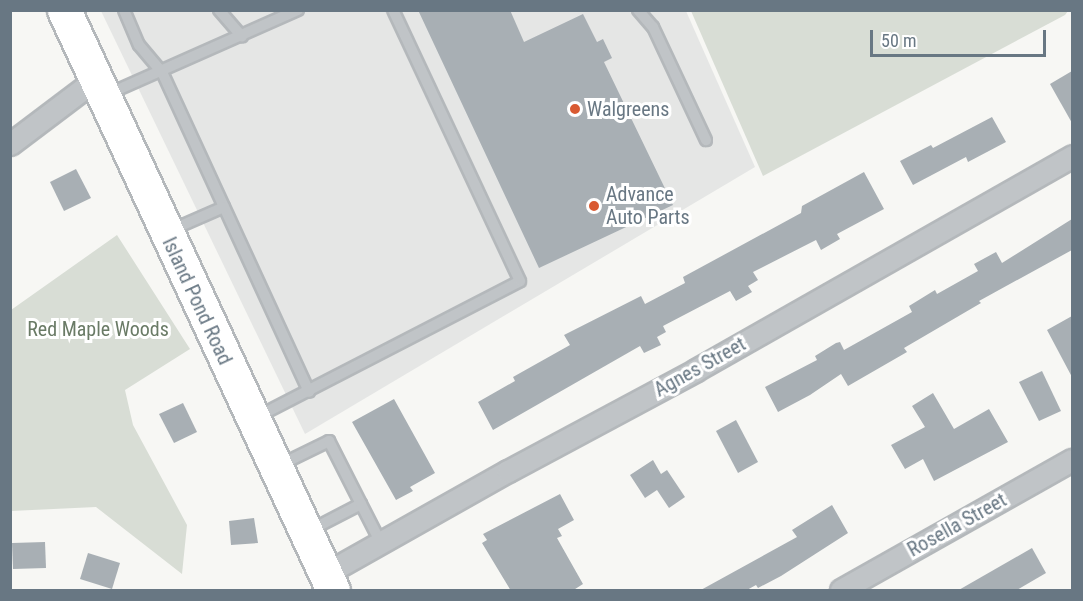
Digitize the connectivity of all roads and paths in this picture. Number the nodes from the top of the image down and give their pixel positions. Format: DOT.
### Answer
graph roads {
  1 [pos="64,10"];
  2 [pos="124,10"];
  3 [pos="219,10"];
  4 [pos="298,10"];
  5 [pos="393,10"];
  6 [pos="638,10"];
  7 [pos="242,36"];
  8 [pos="162,72"];
  9 [pos="100,88"];
  10 [pos="706,140"];
  11 [pos="10,144"];
  12 [pos="1072,156"];
  13 [pos="224,207"];
  14 [pos="166,232"];
  15 [pos="309,392"];
  16 [pos="252,420"];
  17 [pos="1072,460"];
  18 [pos="275,468"];
  19 [pos="361,504"];
  20 [pos="306,532"];
  21 [pos="381,543"];
  22 [pos="329,582"];
  23 [pos="841,591"];
  1 -- 9 [label="main road, Island Pond Road"];
  2 -- 8 [label="lane"];
  3 -- 7 [label="lane"];
  4 -- 7 [label="lane"];
  5 -- 15 [label="lane"];
  6 -- 10 [label="lane"];
  7 -- 8 [label="lane"];
  8 -- 9 [label="lane"];
  8 -- 13 [label="lane"];
  9 -- 11 [label="street"];
  9 -- 14 [label="main road, Island Pond Road"];
  12 -- 21 [label="street, Agnes Street"];
  13 -- 14 [label="lane"];
  13 -- 15 [label="lane"];
  14 -- 16 [label="main road, Island Pond Road"];
  15 -- 16 [label="lane"];
  16 -- 18 [label="main road, Island Pond Road"];
  17 -- 23 [label="street, Rosella Street"];
  18 -- 19 [label="lane"];
  18 -- 20 [label="main road, Island Pond Road"];
  19 -- 20 [label="lane"];
  19 -- 21 [label="lane"];
  20 -- 22 [label="main road, Island Pond Road"];
  21 -- 22 [label="street, Agnes Street"];
}
